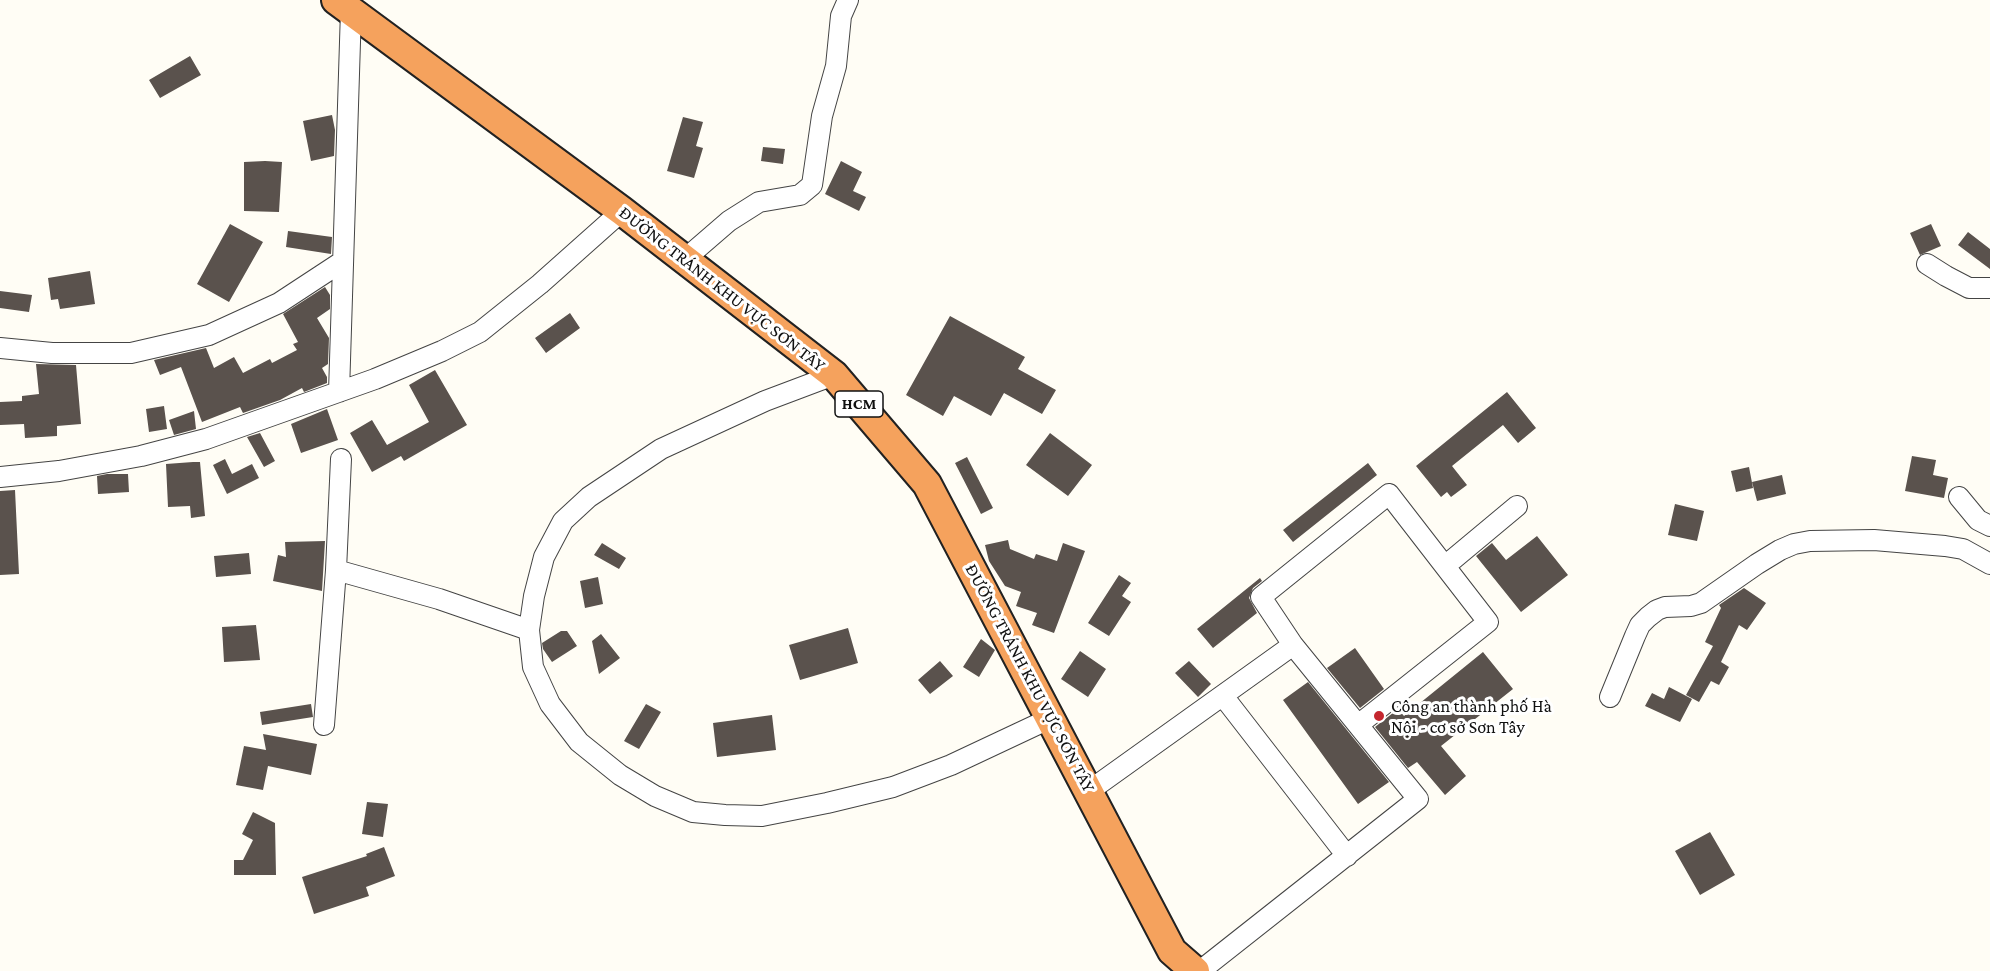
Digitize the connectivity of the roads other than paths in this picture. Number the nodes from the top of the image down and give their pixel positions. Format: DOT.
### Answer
graph roads {
  1 [pos="848,0"];
  2 [pos="343,5"];
  3 [pos="622,211"];
  4 [pos="685,259"];
  5 [pos="343,261"];
  6 [pos="1928,264"];
  7 [pos="1990,288"];
  8 [pos="0,348"];
  9 [pos="834,375"];
  10 [pos="339,392"];
  11 [pos="340,459"];
  12 [pos="0,477"];
  13 [pos="1959,497"];
  14 [pos="1517,506"];
  15 [pos="1990,526"];
  16 [pos="1990,564"];
  17 [pos="1445,566"];
  18 [pos="336,570"];
  19 [pos="529,630"];
  20 [pos="1293,645"];
  21 [pos="1222,696"];
  22 [pos="1610,697"];
  23 [pos="1051,718"];
  24 [pos="324,725"];
  25 [pos="1358,725"];
  26 [pos="1089,791"];
  27 [pos="1347,856"];
  28 [pos="1197,971"];
  1 -- 4 [label="street"];
  2 -- 3 [label="highway, ĐƯỜNG TRÁNH KHU VỰC SƠN TÂY / HCM"];
  2 -- 5 [label="street"];
  3 -- 4 [label="highway, ĐƯỜNG TRÁNH KHU VỰC SƠN TÂY / HCM"];
  3 -- 10 [label="street"];
  4 -- 9 [label="highway, ĐƯỜNG TRÁNH KHU VỰC SƠN TÂY / HCM"];
  5 -- 8 [label="street"];
  5 -- 10 [label="street"];
  6 -- 7 [label="street"];
  9 -- 19 [label="street"];
  9 -- 23 [label="highway, ĐƯỜNG TRÁNH KHU VỰC SƠN TÂY / HCM"];
  10 -- 12 [label="street"];
  11 -- 18 [label="street"];
  13 -- 15 [label="street"];
  14 -- 17 [label="street"];
  16 -- 22 [label="street"];
  17 -- 20 [label="street"];
  17 -- 25 [label="street"];
  18 -- 19 [label="street"];
  18 -- 24 [label="street"];
  19 -- 23 [label="street"];
  20 -- 21 [label="street"];
  20 -- 25 [label="street"];
  21 -- 26 [label="street"];
  21 -- 27 [label="street"];
  23 -- 26 [label="highway, ĐƯỜNG TRÁNH KHU VỰC SƠN TÂY / HCM"];
  25 -- 27 [label="street"];
  26 -- 28 [label="highway, ĐƯỜNG TRÁNH KHU VỰC SƠN TÂY / HCM"];
  27 -- 28 [label="street"];
}
